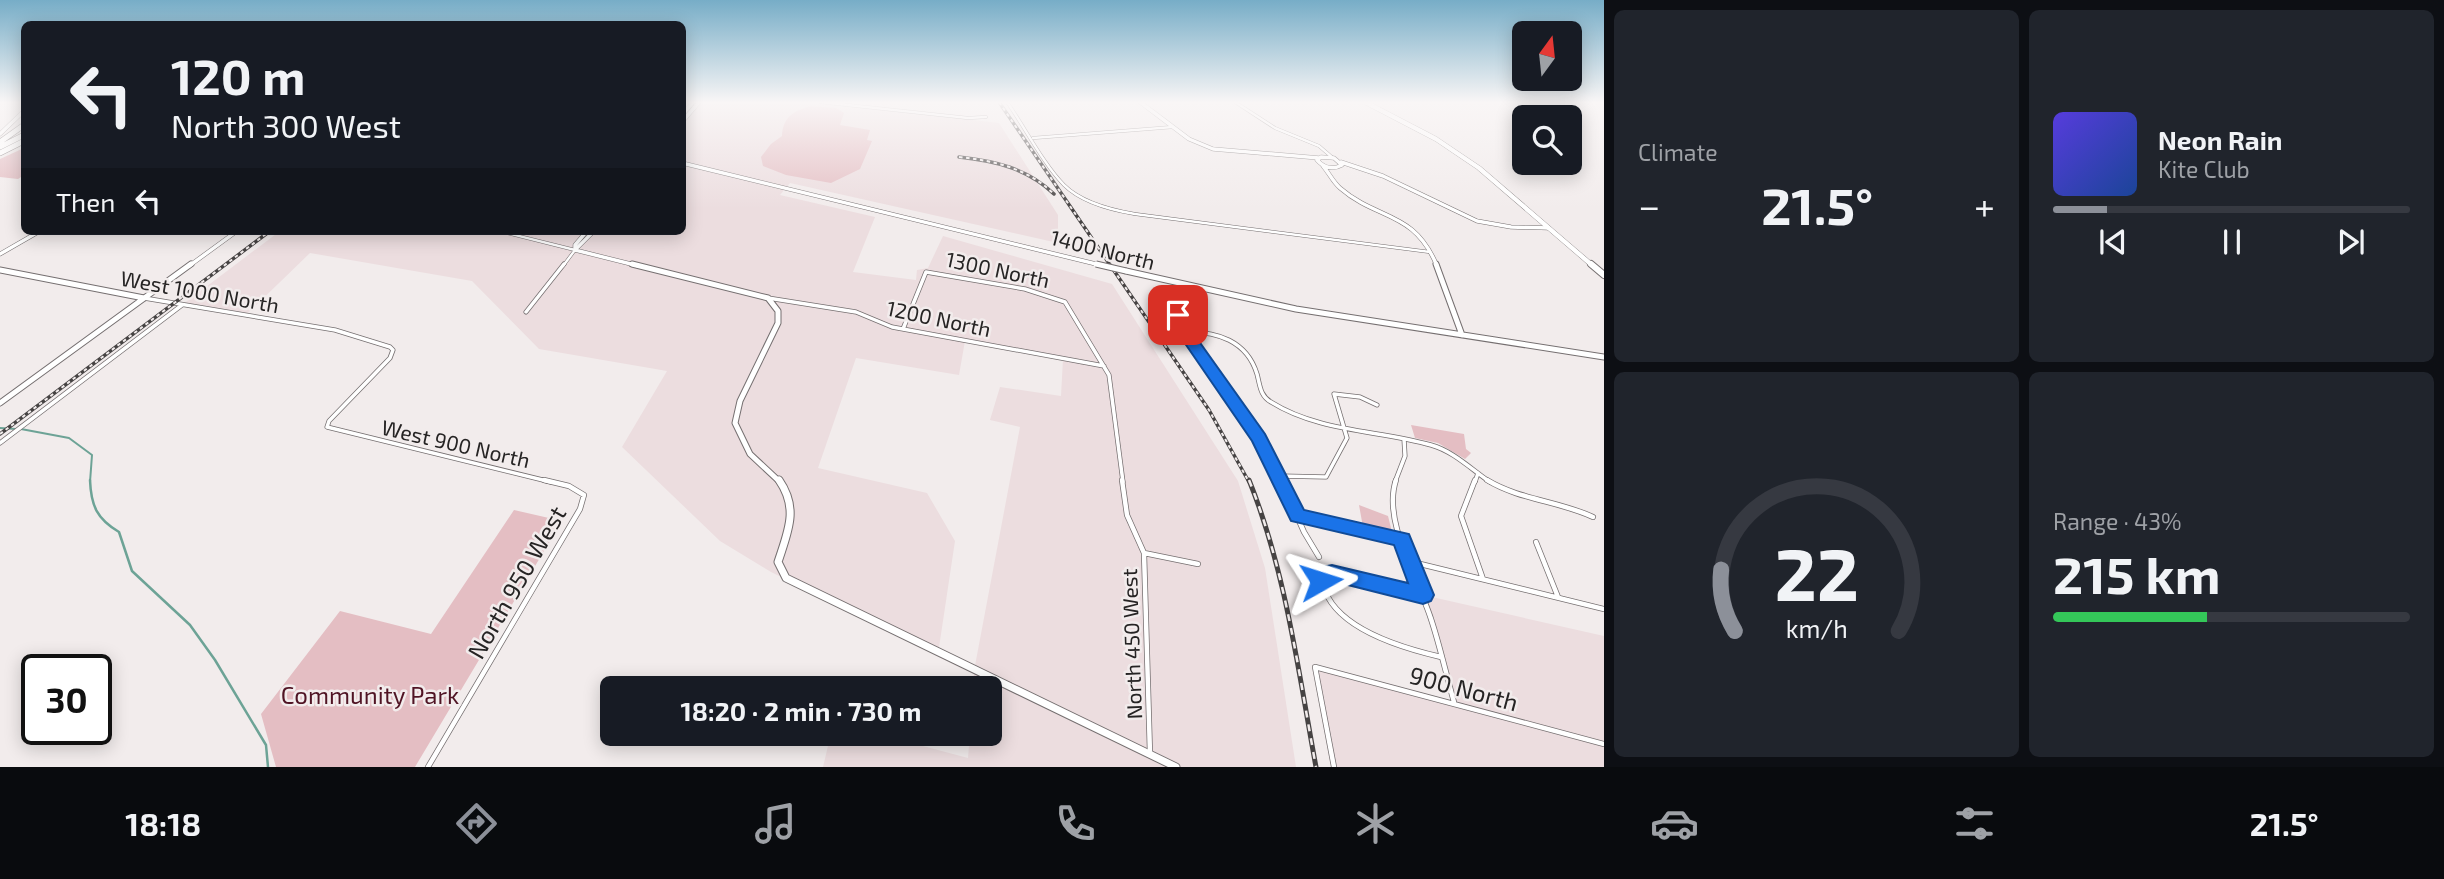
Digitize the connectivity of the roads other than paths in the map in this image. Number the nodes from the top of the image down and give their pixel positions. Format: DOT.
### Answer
graph roads {
  1 [pos="17,138"];
  2 [pos="1033,138"];
  3 [pos="1187,138"];
  4 [pos="1299,138"];
  5 [pos="1429,138"];
  6 [pos="0,145"];
  7 [pos="21,145"];
  8 [pos="1323,150"];
  9 [pos="0,155"];
  10 [pos="1296,157"];
  11 [pos="1320,157"];
  12 [pos="1333,158"];
  13 [pos="686,164"];
  14 [pos="1341,164"];
  15 [pos="1322,165"];
  16 [pos="1335,168"];
  17 [pos="1365,169"];
  18 [pos="1332,178"];
  19 [pos="1549,228"];
  20 [pos="33,235"];
  21 [pos="232,235"];
  22 [pos="515,235"];
  23 [pos="584,235"];
  24 [pos="590,235"];
  25 [pos="575,250"];
  26 [pos="1430,252"];
  27 [pos="0,254"];
  28 [pos="0,270"];
  29 [pos="1604,275"];
  30 [pos="145,298"];
  31 [pos="768,298"];
  32 [pos="1062,300"];
  33 [pos="182,305"];
  34 [pos="526,312"];
  35 [pos="1178,315"];
  36 [pos="902,329"];
  37 [pos="1185,332"];
  38 [pos="1462,335"];
  39 [pos="1604,357"];
  40 [pos="1104,366"];
  41 [pos="0,403"];
  42 [pos="1377,405"];
  43 [pos="327,427"];
  44 [pos="1346,428"];
  45 [pos="1404,439"];
  46 [pos="0,443"];
  47 [pos="1478,473"];
  48 [pos="1280,476"];
  49 [pos="577,488"];
  50 [pos="1298,516"];
  51 [pos="1593,517"];
  52 [pos="1402,540"];
  53 [pos="1536,542"];
  54 [pos="1144,553"];
  55 [pos="1319,557"];
  56 [pos="1408,561"];
  57 [pos="1198,564"];
  58 [pos="1483,579"];
  59 [pos="1423,595"];
  60 [pos="1558,597"];
  61 [pos="1604,609"];
  62 [pos="1441,657"];
  63 [pos="1454,702"];
  64 [pos="1604,744"];
  65 [pos="1150,754"];
  66 [pos="428,767"];
  67 [pos="1176,767"];
  68 [pos="1334,767"];
  1 -- 6 [label="highway"];
  2 -- 26 [label="street"];
  3 -- 10 [label="street"];
  4 -- 8 [label="street"];
  5 -- 19 [label="main road"];
  7 -- 9 [label="highway"];
  8 -- 11 [label="street"];
  8 -- 12 [label="street"];
  10 -- 11 [label="street"];
  10 -- 15 [label="street"];
  11 -- 12 [label="street"];
  11 -- 15 [label="street"];
  12 -- 14 [label="street"];
  13 -- 38 [label="street, 1400 North, bridge"];
  14 -- 16 [label="street"];
  14 -- 17 [label="street"];
  15 -- 16 [label="street"];
  15 -- 18 [label="street"];
  16 -- 18 [label="street"];
  17 -- 19 [label="street"];
  18 -- 26 [label="street"];
  19 -- 29 [label="main road"];
  20 -- 27 [label="street"];
  21 -- 30 [label="street"];
  22 -- 25 [label="street"];
  23 -- 25 [label="street"];
  24 -- 25 [label="street"];
  25 -- 31 [label="street"];
  25 -- 34 [label="street"];
  26 -- 38 [label="street"];
  28 -- 30 [label="street, West 1000 North"];
  30 -- 33 [label="street, West 1000 North"];
  30 -- 41 [label="street"];
  31 -- 36 [label="street, 1200 North"];
  31 -- 65 [label="street"];
  32 -- 36 [label="street, 1300 North"];
  32 -- 40 [label="street, North 450 West"];
  33 -- 43 [label="street, West 1000 North"];
  33 -- 46 [label="street"];
  35 -- 37 [label="street"];
  36 -- 40 [label="street, 1200 North"];
  37 -- 44 [label="street"];
  37 -- 48 [label="street"];
  38 -- 39 [label="street, 1400 North"];
  40 -- 54 [label="street, North 450 West"];
  42 -- 44 [label="street"];
  43 -- 49 [label="street, West 900 North"];
  44 -- 45 [label="street"];
  44 -- 48 [label="street"];
  45 -- 47 [label="street"];
  45 -- 52 [label="street"];
  47 -- 51 [label="street"];
  47 -- 58 [label="street"];
  48 -- 50 [label="street"];
  49 -- 66 [label="street, North 950 West"];
  50 -- 52 [label="street"];
  50 -- 55 [label="street"];
  52 -- 56 [label="street"];
  53 -- 60 [label="street"];
  54 -- 57 [label="street"];
  54 -- 65 [label="street, North 450 West"];
  56 -- 58 [label="street"];
  56 -- 59 [label="street"];
  58 -- 60 [label="street"];
  59 -- 62 [label="street"];
  59 -- 62 [label="street"];
  60 -- 61 [label="street"];
  62 -- 63 [label="street"];
  63 -- 64 [label="street, 900 North"];
  63 -- 68 [label="street, 900 North"];
  65 -- 67 [label="street"];
}
